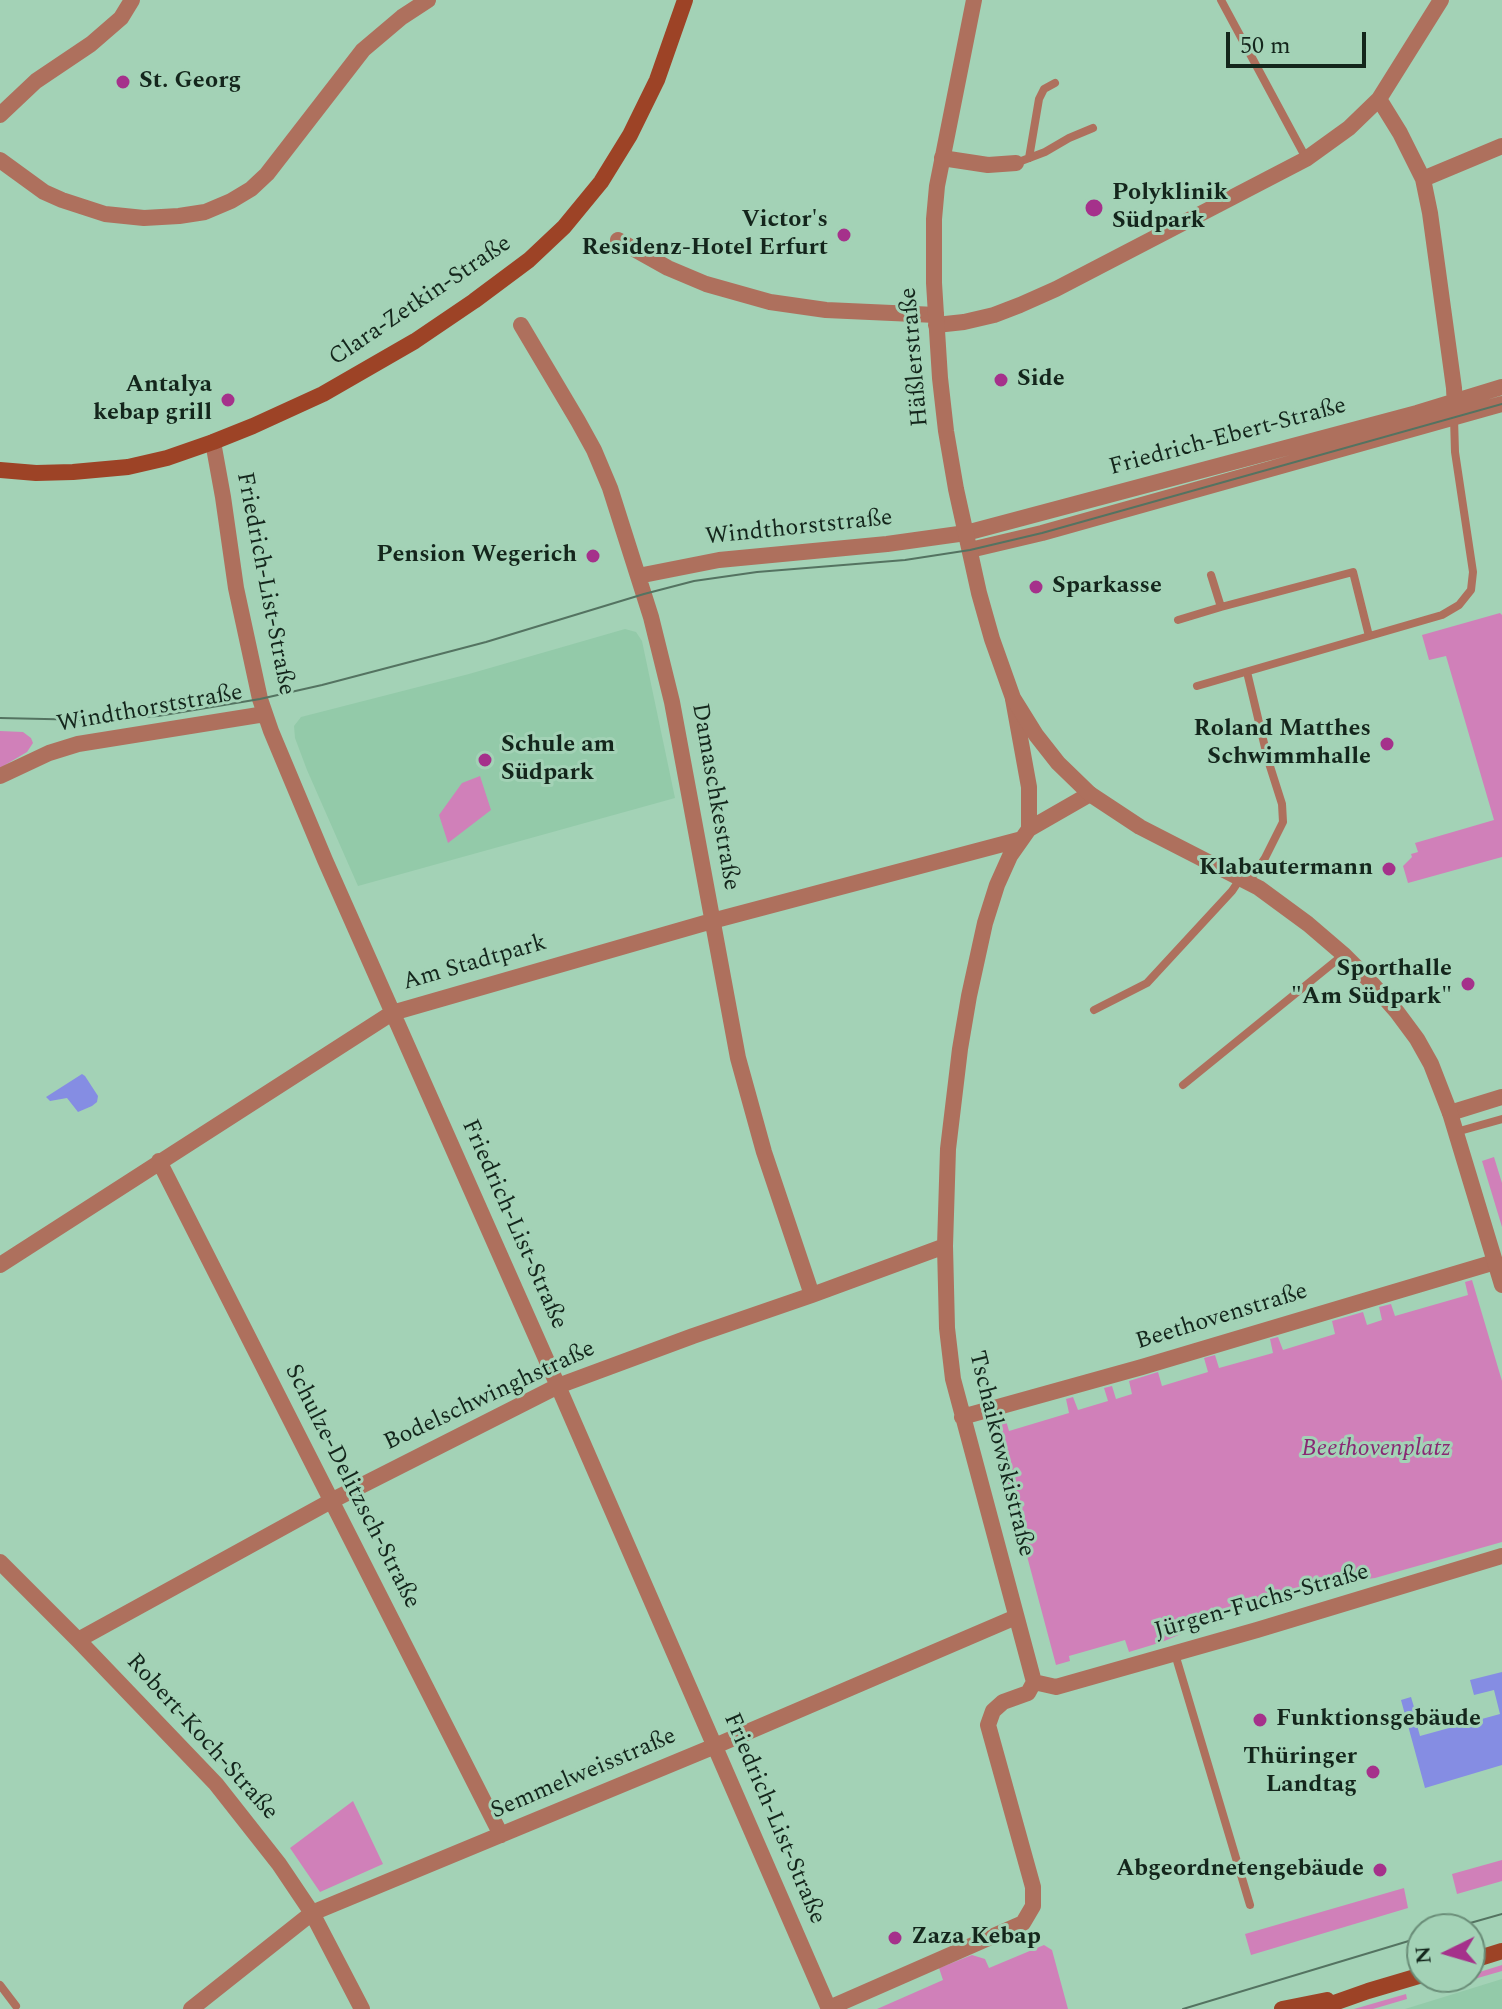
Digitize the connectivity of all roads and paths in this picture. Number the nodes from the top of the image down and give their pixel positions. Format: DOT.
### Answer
graph roads {
  1 [pos="132,0"];
  2 [pos="428,0"];
  3 [pos="685,0"];
  4 [pos="974,0"];
  5 [pos="1221,0"];
  6 [pos="1441,0"];
  7 [pos="1055,83"];
  8 [pos="1379,99"];
  9 [pos="0,115"];
  10 [pos="1093,128"];
  11 [pos="1502,146"];
  12 [pos="942,158"];
  13 [pos="1306,159"];
  14 [pos="0,160"];
  15 [pos="1022,160"];
  16 [pos="1423,179"];
  17 [pos="618,240"];
  18 [pos="936,320"];
  19 [pos="521,325"];
  20 [pos="1502,387"];
  21 [pos="1502,404"];
  22 [pos="1455,410"];
  23 [pos="213,442"];
  24 [pos="0,470"];
  25 [pos="966,533"];
  26 [pos="970,550"];
  27 [pos="1211,575"];
  28 [pos="638,576"];
  29 [pos="1221,607"];
  30 [pos="1178,620"];
  31 [pos="1369,636"];
  32 [pos="1247,672"];
  33 [pos="1197,686"];
  34 [pos="1013,698"];
  35 [pos="265,714"];
  36 [pos="0,776"];
  37 [pos="1090,794"];
  38 [pos="1025,834"];
  39 [pos="1244,880"];
  40 [pos="712,921"];
  41 [pos="1343,954"];
  42 [pos="1094,1010"];
  43 [pos="392,1013"];
  44 [pos="1183,1085"];
  45 [pos="1502,1097"];
  46 [pos="1450,1113"];
  47 [pos="1502,1119"];
  48 [pos="1456,1132"];
  49 [pos="159,1161"];
  50 [pos="945,1246"];
  51 [pos="1495,1262"];
  52 [pos="0,1265"];
  53 [pos="1502,1285"];
  54 [pos="812,1295"];
  55 [pos="558,1386"];
  56 [pos="962,1417"];
  57 [pos="331,1501"];
  58 [pos="1502,1556"];
  59 [pos="0,1562"];
  60 [pos="1016,1617"];
  61 [pos="78,1640"];
  62 [pos="1175,1654"];
  63 [pos="1034,1682"];
  64 [pos="715,1746"];
  65 [pos="501,1835"];
  66 [pos="1250,1905"];
  67 [pos="312,1913"];
  68 [pos="1406,1980"];
  69 [pos="0,1985"];
  70 [pos="1368,1991"];
  71 [pos="16,2006"];
  72 [pos="191,2009"];
  73 [pos="362,2009"];
  74 [pos="828,2009"];
  75 [pos="1282,2009"];
  76 [pos="1317,2009"];
  1 -- 9 [label="street"];
  2 -- 14 [label="street"];
  3 -- 23 [label="main road, Clara-Zetkin-Straße"];
  4 -- 12 [label="street, Häßlerstraße"];
  5 -- 13 [label="lane"];
  6 -- 8 [label="street"];
  7 -- 15 [label="lane"];
  8 -- 13 [label="street"];
  8 -- 16 [label="street"];
  10 -- 15 [label="lane"];
  11 -- 16 [label="street"];
  12 -- 15 [label="street"];
  12 -- 18 [label="street, Häßlerstraße"];
  13 -- 18 [label="street"];
  16 -- 22 [label="street"];
  17 -- 18 [label="street"];
  18 -- 25 [label="street, Häßlerstraße"];
  19 -- 28 [label="street, Damaschkestraße"];
  20 -- 22 [label="street, Friedrich-Ebert-Straße"];
  21 -- 22 [label="street, Friedrich-Ebert-Straße"];
  22 -- 25 [label="street, Friedrich-Ebert-Straße"];
  22 -- 26 [label="street, Friedrich-Ebert-Straße"];
  22 -- 31 [label="lane"];
  23 -- 24 [label="main road, Clara-Zetkin-Straße"];
  23 -- 35 [label="street, Friedrich-List-Straße"];
  25 -- 26 [label="street, Häßlerstraße"];
  25 -- 28 [label="street, Windthorststraße"];
  26 -- 34 [label="street, Tschaikowskistraße"];
  27 -- 29 [label="lane"];
  28 -- 40 [label="street, Damaschkestraße"];
  29 -- 30 [label="lane"];
  29 -- 31 [label="lane"];
  31 -- 32 [label="lane"];
  32 -- 33 [label="lane"];
  32 -- 39 [label="lane"];
  34 -- 37 [label="street, Tschaikowskistraße"];
  34 -- 38 [label="street, Tschaikowskistraße"];
  35 -- 36 [label="street, Windthorststraße"];
  35 -- 43 [label="street, Friedrich-List-Straße"];
  37 -- 38 [label="street"];
  37 -- 39 [label="street, Tschaikowskistraße"];
  38 -- 40 [label="street, Am Stadtpark"];
  38 -- 50 [label="street, Tschaikowskistraße"];
  39 -- 41 [label="street, Tschaikowskistraße"];
  39 -- 42 [label="lane"];
  40 -- 43 [label="street, Am Stadtpark"];
  40 -- 54 [label="street, Damaschkestraße"];
  41 -- 44 [label="lane"];
  41 -- 46 [label="street, Tschaikowskistraße"];
  43 -- 49 [label="street, Am Stadtpark"];
  43 -- 55 [label="street, Friedrich-List-Straße"];
  45 -- 46 [label="street"];
  46 -- 48 [label="street, Tschaikowskistraße"];
  47 -- 48 [label="lane"];
  48 -- 51 [label="street, Tschaikowskistraße"];
  49 -- 52 [label="street, Am Stadtpark"];
  49 -- 57 [label="street, Schulze-Delitzsch-Straße"];
  50 -- 54 [label="street, Bodelschwinghstraße"];
  50 -- 56 [label="street, Tschaikowskistraße"];
  51 -- 53 [label="street, Tschaikowskistraße"];
  51 -- 56 [label="street, Beethovenstraße"];
  54 -- 55 [label="street, Bodelschwinghstraße"];
  55 -- 57 [label="street, Bodelschwinghstraße"];
  55 -- 64 [label="street, Friedrich-List-Straße"];
  56 -- 60 [label="street, Tschaikowskistraße"];
  57 -- 61 [label="street, Bodelschwinghstraße"];
  57 -- 65 [label="street, Schulze-Delitzsch-Straße"];
  58 -- 62 [label="street, Jürgen-Fuchs-Straße"];
  59 -- 61 [label="street, Robert-Koch-Straße"];
  60 -- 63 [label="street, Tschaikowskistraße"];
  60 -- 64 [label="street, Semmelweisstraße"];
  61 -- 67 [label="street, Robert-Koch-Straße"];
  62 -- 63 [label="street, Jürgen-Fuchs-Straße"];
  62 -- 66 [label="lane"];
  63 -- 74 [label="street"];
  64 -- 65 [label="street, Semmelweisstraße"];
  64 -- 74 [label="street, Friedrich-List-Straße"];
  65 -- 67 [label="street, Semmelweisstraße"];
  67 -- 72 [label="street, Semmelweisstraße"];
  67 -- 73 [label="street, Robert-Koch-Straße"];
  68 -- 70 [label="main road"];
  69 -- 71 [label="lane"];
  70 -- 75 [label="main road"];
  70 -- 76 [label="main road"];
}
